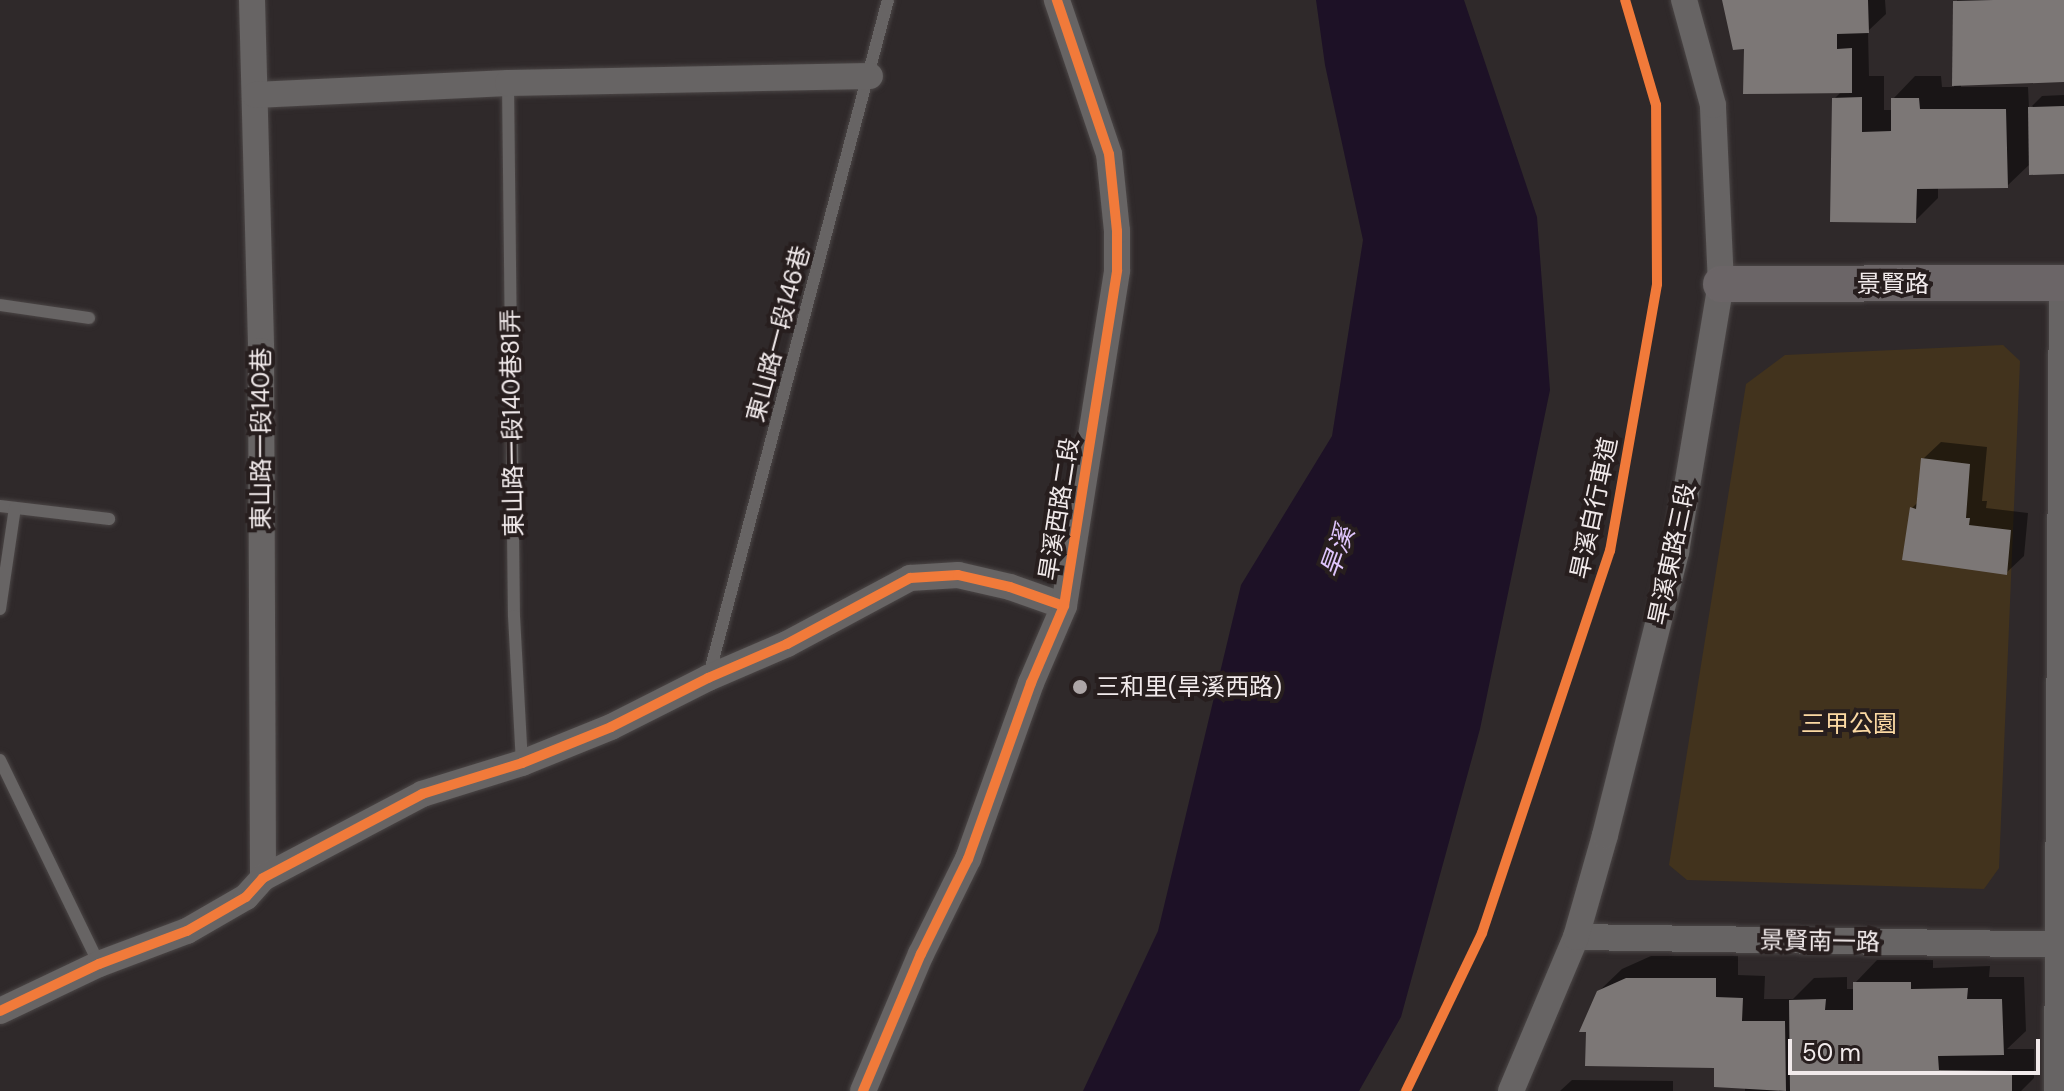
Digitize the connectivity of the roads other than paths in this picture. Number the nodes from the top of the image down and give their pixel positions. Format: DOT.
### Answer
graph roads {
  1 [pos="252,0"];
  2 [pos="888,0"];
  3 [pos="1057,0"];
  4 [pos="1684,0"];
  5 [pos="870,76"];
  6 [pos="508,83"];
  7 [pos="255,95"];
  8 [pos="2063,283"];
  9 [pos="1721,284"];
  10 [pos="0,305"];
  11 [pos="89,318"];
  12 [pos="0,506"];
  13 [pos="15,508"];
  14 [pos="109,519"];
  15 [pos="1064,606"];
  16 [pos="0,609"];
  17 [pos="708,678"];
  18 [pos="0,760"];
  19 [pos="522,763"];
  20 [pos="263,878"];
  21 [pos="1576,937"];
  22 [pos="2060,945"];
  23 [pos="99,964"];
  24 [pos="0,1011"];
  25 [pos="863,1091"];
  26 [pos="1511,1091"];
  27 [pos="2057,1091"];
  1 -- 7 [label="street, 東山路一段140巷"];
  2 -- 5 [label="lane, 東山路一段146巷"];
  3 -- 15 [label="street, 旱溪西路二段"];
  4 -- 9 [label="street, 旱溪東路三段"];
  5 -- 6 [label="street"];
  5 -- 17 [label="lane, 東山路一段146巷"];
  6 -- 7 [label="street"];
  6 -- 19 [label="lane, 東山路一段140巷81弄"];
  7 -- 20 [label="street, 東山路一段140巷"];
  8 -- 9 [label="street, 景賢路"];
  8 -- 22 [label="street"];
  9 -- 21 [label="street, 旱溪東路三段"];
  10 -- 11 [label="lane"];
  12 -- 13 [label="lane"];
  13 -- 14 [label="lane"];
  13 -- 16 [label="lane"];
  15 -- 17 [label="street"];
  15 -- 25 [label="street, 旱溪西路二段"];
  17 -- 19 [label="street"];
  18 -- 23 [label="lane"];
  19 -- 20 [label="street"];
  20 -- 23 [label="street"];
  21 -- 22 [label="street, 景賢南一路"];
  21 -- 26 [label="street, 旱溪東路三段"];
  22 -- 27 [label="street"];
  23 -- 24 [label="street"];
}
